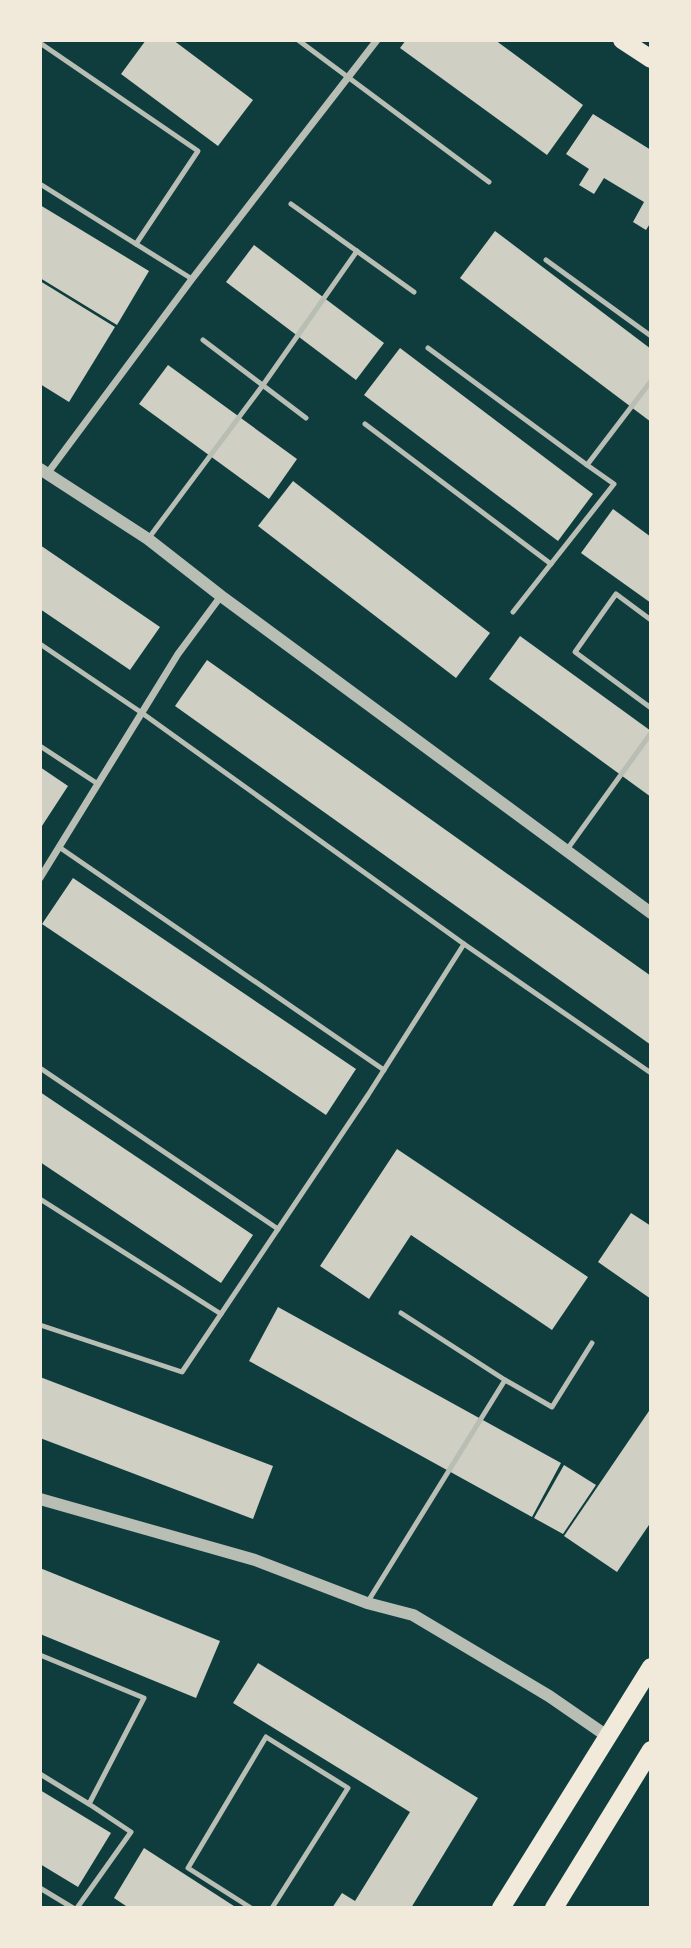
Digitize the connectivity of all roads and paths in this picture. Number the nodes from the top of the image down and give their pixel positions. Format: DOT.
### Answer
graph roads {
  1 [pos="298,40"];
  2 [pos="376,40"];
  3 [pos="622,40"];
  4 [pos="40,43"];
  5 [pos="651,59"];
  6 [pos="347,79"];
  7 [pos="489,183"];
  8 [pos="40,184"];
  9 [pos="291,204"];
  10 [pos="136,244"];
  11 [pos="357,251"];
  12 [pos="546,260"];
  13 [pos="192,279"];
  14 [pos="414,292"];
  15 [pos="651,336"];
  16 [pos="203,340"];
  17 [pos="428,348"];
  18 [pos="651,381"];
  19 [pos="263,386"];
  20 [pos="306,418"];
  21 [pos="365,424"];
  22 [pos="587,465"];
  23 [pos="44,472"];
  24 [pos="148,539"];
  25 [pos="551,564"];
  26 [pos="221,596"];
  27 [pos="513,612"];
  28 [pos="651,620"];
  29 [pos="40,644"];
  30 [pos="651,708"];
  31 [pos="142,713"];
  32 [pos="651,733"];
  33 [pos="40,746"];
  34 [pos="98,785"];
  35 [pos="59,847"];
  36 [pos="566,851"];
  37 [pos="43,867"];
  38 [pos="40,878"];
  39 [pos="651,913"];
  40 [pos="464,944"];
  41 [pos="40,1068"];
  42 [pos="384,1070"];
  43 [pos="651,1073"];
  44 [pos="40,1199"];
  45 [pos="278,1230"];
  46 [pos="401,1313"];
  47 [pos="221,1314"];
  48 [pos="40,1325"];
  49 [pos="592,1343"];
  50 [pos="505,1380"];
  51 [pos="40,1499"];
  52 [pos="367,1603"];
  53 [pos="40,1655"];
  54 [pos="651,1667"];
  55 [pos="607,1736"];
  56 [pos="651,1750"];
  57 [pos="40,1774"];
  58 [pos="89,1804"];
  59 [pos="40,1888"];
  60 [pos="75,1908"];
  61 [pos="251,1908"];
  62 [pos="272,1908"];
  63 [pos="501,1908"];
  64 [pos="554,1908"];
  1 -- 6 [label="lane"];
  2 -- 6 [label="street"];
  3 -- 5 [label="main road"];
  4 -- 10 [label="lane"];
  6 -- 7 [label="lane"];
  6 -- 13 [label="street"];
  8 -- 10 [label="lane"];
  9 -- 11 [label="lane"];
  10 -- 13 [label="lane"];
  11 -- 14 [label="lane"];
  11 -- 19 [label="lane"];
  12 -- 15 [label="lane"];
  13 -- 23 [label="street"];
  16 -- 19 [label="lane"];
  17 -- 22 [label="lane"];
  18 -- 22 [label="lane"];
  19 -- 20 [label="lane"];
  19 -- 24 [label="lane"];
  21 -- 25 [label="lane"];
  22 -- 25 [label="lane"];
  23 -- 24 [label="street"];
  24 -- 26 [label="street"];
  25 -- 27 [label="lane"];
  26 -- 31 [label="street"];
  26 -- 36 [label="street"];
  28 -- 30 [label="lane"];
  29 -- 31 [label="lane"];
  31 -- 34 [label="street"];
  31 -- 40 [label="lane"];
  32 -- 36 [label="lane"];
  33 -- 34 [label="lane"];
  34 -- 35 [label="street"];
  35 -- 37 [label="street"];
  35 -- 42 [label="lane"];
  36 -- 39 [label="street"];
  37 -- 38 [label="street"];
  40 -- 42 [label="lane"];
  40 -- 43 [label="lane"];
  41 -- 45 [label="lane"];
  42 -- 45 [label="lane"];
  44 -- 47 [label="lane"];
  45 -- 47 [label="lane"];
  46 -- 50 [label="lane"];
  47 -- 48 [label="lane"];
  49 -- 50 [label="lane"];
  50 -- 52 [label="lane"];
  51 -- 52 [label="street"];
  52 -- 55 [label="street"];
  53 -- 58 [label="lane"];
  54 -- 55 [label="main road"];
  55 -- 63 [label="main road"];
  56 -- 64 [label="main road"];
  57 -- 58 [label="lane"];
  58 -- 60 [label="lane"];
  59 -- 60 [label="lane"];
  61 -- 62 [label="lane"];
}
